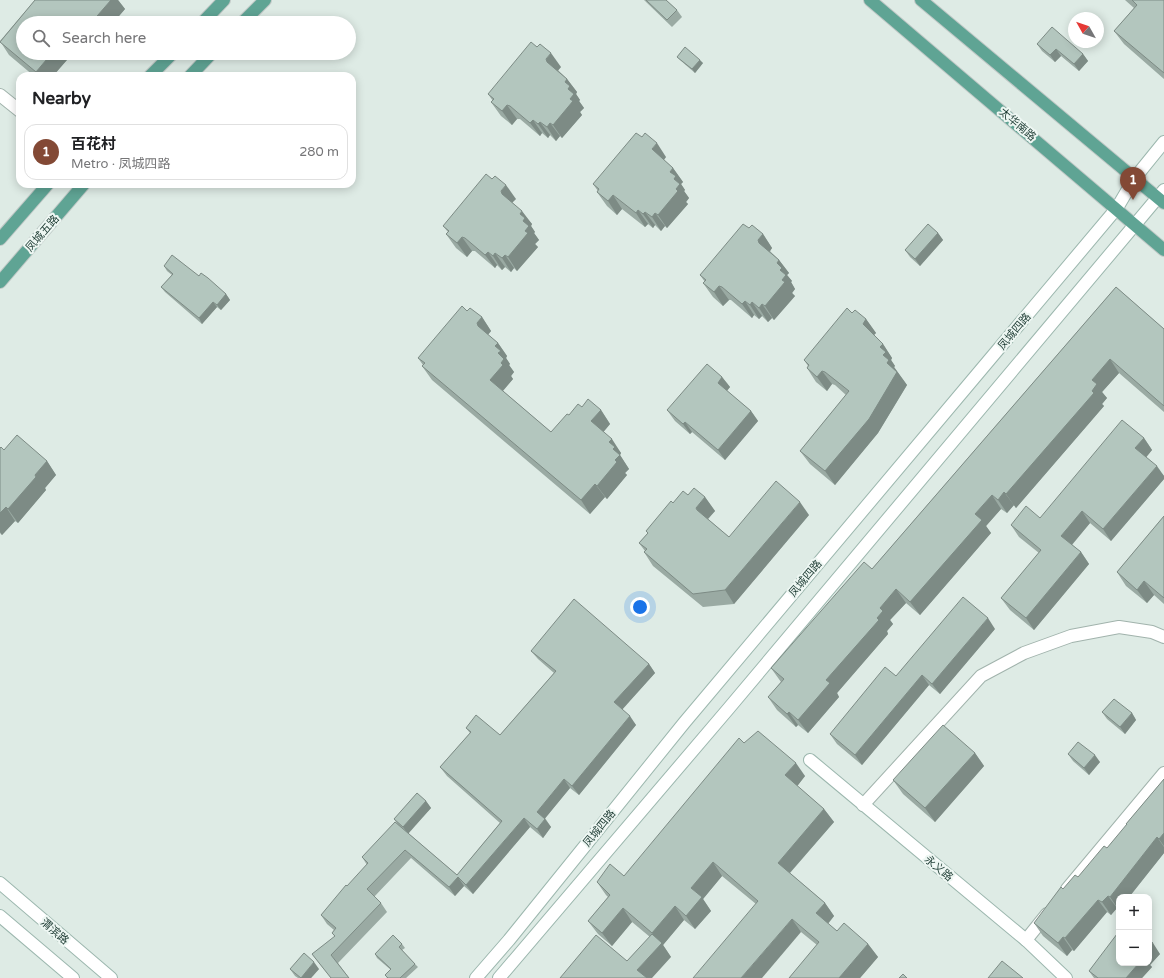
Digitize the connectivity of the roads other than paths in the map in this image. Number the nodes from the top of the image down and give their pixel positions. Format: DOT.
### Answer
graph roads {
  1 [pos="224,0"];
  2 [pos="265,0"];
  3 [pos="870,0"];
  4 [pos="921,0"];
  5 [pos="209,16"];
  6 [pos="249,16"];
  7 [pos="166,60"];
  8 [pos="205,60"];
  9 [pos="154,72"];
  10 [pos="194,72"];
  11 [pos="0,95"];
  12 [pos="16,108"];
  13 [pos="1164,142"];
  14 [pos="1134,179"];
  15 [pos="45,188"];
  16 [pos="81,188"];
  17 [pos="1162,197"];
  18 [pos="1117,208"];
  19 [pos="1136,226"];
  20 [pos="0,239"];
  21 [pos="1164,250"];
  22 [pos="0,282"];
  23 [pos="1164,637"];
  24 [pos="810,760"];
  25 [pos="1164,773"];
  26 [pos="863,805"];
  27 [pos="0,883"];
  28 [pos="0,916"];
  29 [pos="1026,940"];
  30 [pos="73,978"];
  31 [pos="111,978"];
  32 [pos="476,978"];
  33 [pos="499,978"];
  34 [pos="1066,978"];
  1 -- 5 [label="main road"];
  2 -- 6 [label="main road"];
  3 -- 18 [label="main road, 太华南路"];
  4 -- 14 [label="main road"];
  7 -- 9 [label="main road"];
  8 -- 10 [label="main road"];
  11 -- 12 [label="street"];
  13 -- 14 [label="street, 凤城四路"];
  14 -- 17 [label="main road"];
  14 -- 18 [label="street, 凤城四路"];
  15 -- 20 [label="main road"];
  16 -- 22 [label="main road, 凤城五路"];
  17 -- 19 [label="street, 凤城四路"];
  18 -- 19 [label="main road, 太华南路"];
  18 -- 32 [label="street, 凤城四路"];
  19 -- 21 [label="main road, 太华南路"];
  19 -- 33 [label="street, 凤城四路"];
  23 -- 26 [label="street"];
  24 -- 26 [label="street, 永义路"];
  25 -- 29 [label="street"];
  26 -- 29 [label="street, 永义路"];
  27 -- 31 [label="street, 渭滨路"];
  28 -- 30 [label="street"];
  29 -- 34 [label="street, 永义路"];
}
